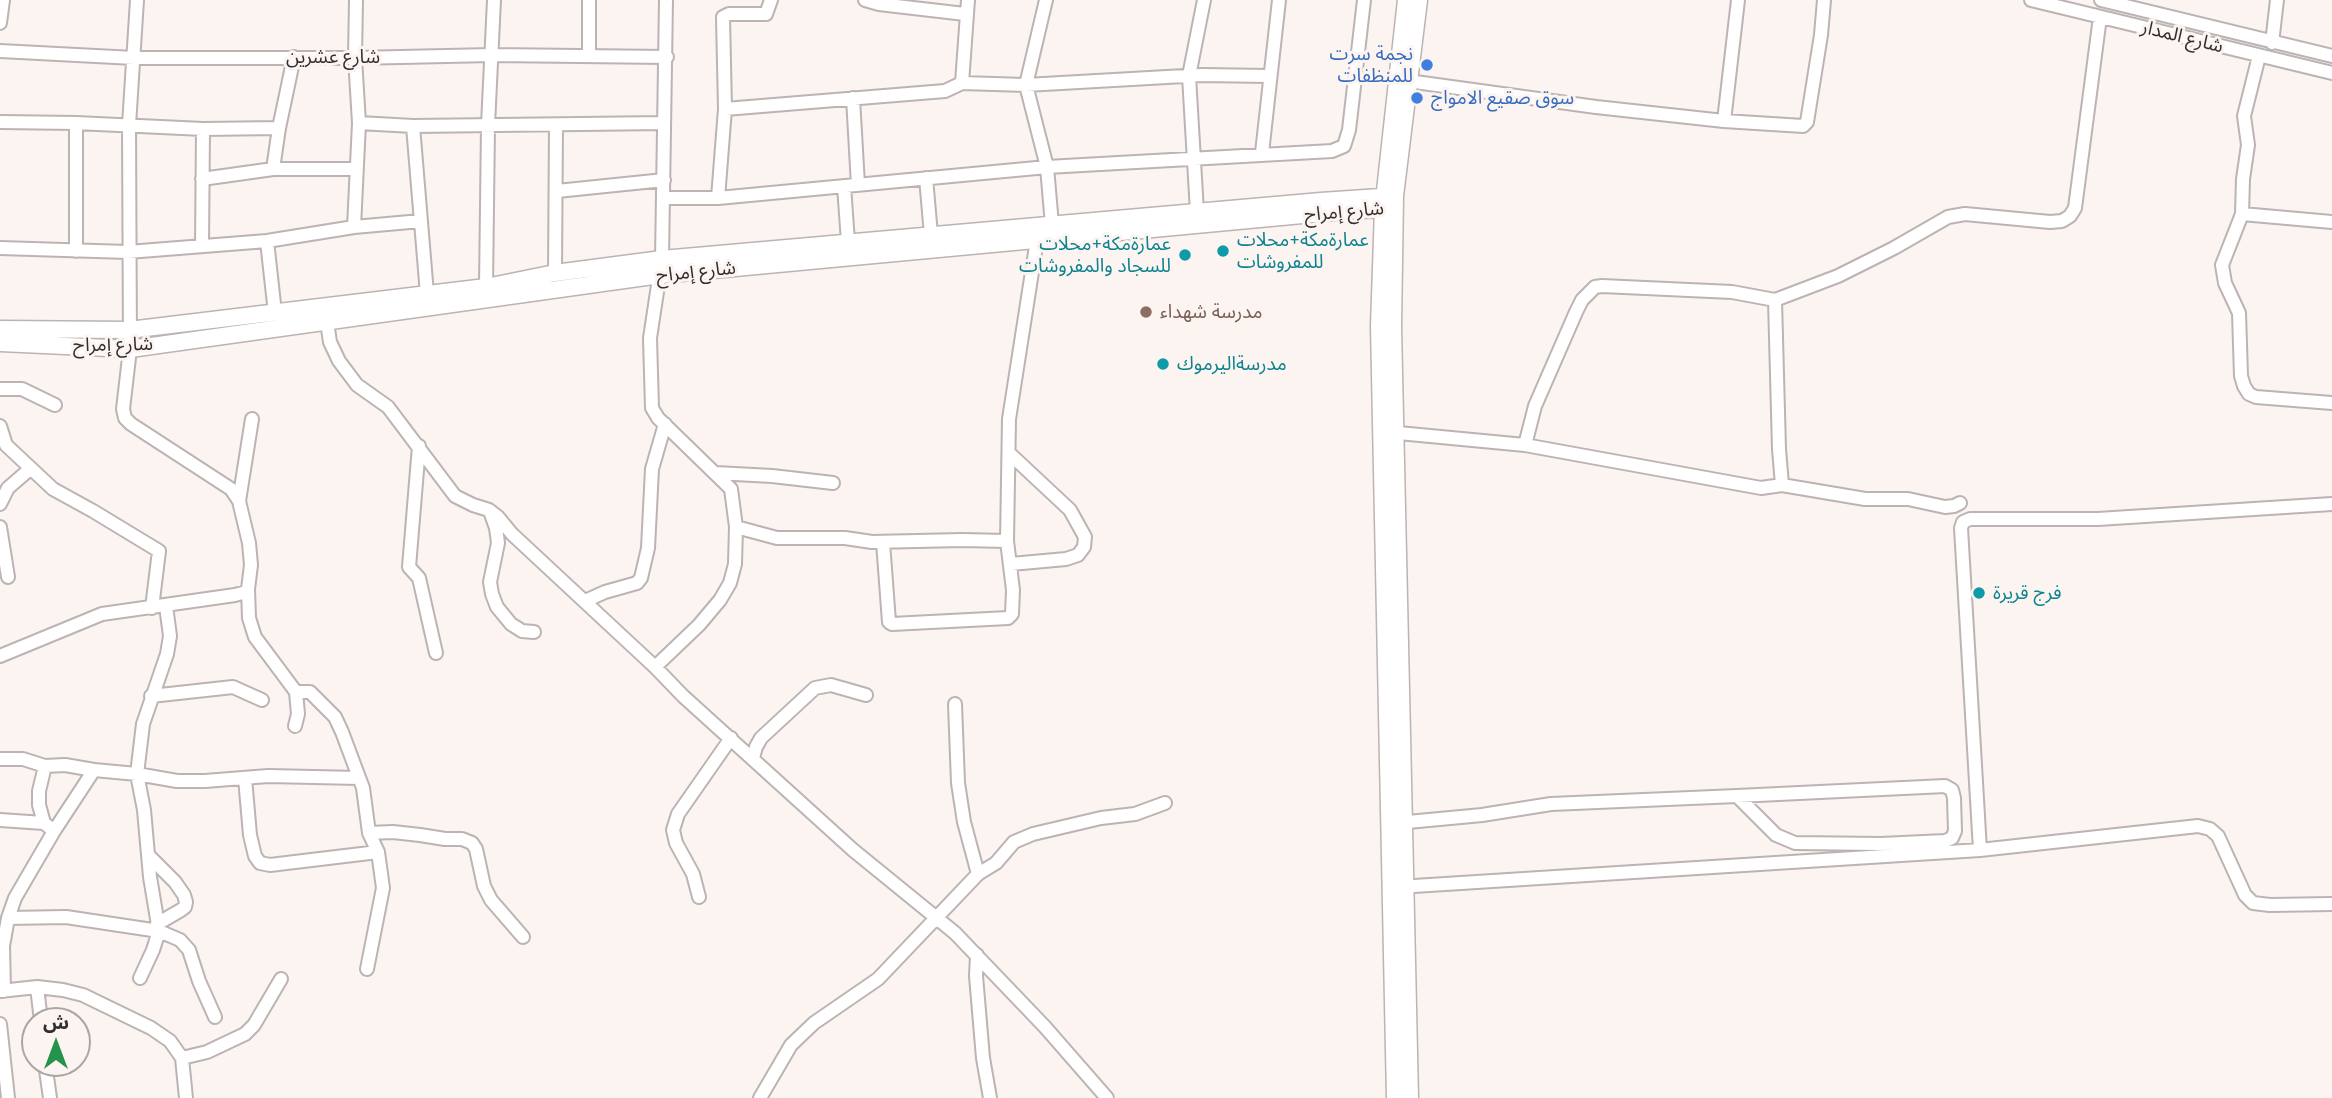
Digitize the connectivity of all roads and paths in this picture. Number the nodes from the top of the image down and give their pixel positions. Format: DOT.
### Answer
graph roads {
  1 [pos="4,0"];
  2 [pos="137,0"];
  3 [pos="356,0"];
  4 [pos="494,0"];
  5 [pos="589,0"];
  6 [pos="666,0"];
  7 [pos="771,0"];
  8 [pos="865,0"];
  9 [pos="968,0"];
  10 [pos="1046,0"];
  11 [pos="1203,0"];
  12 [pos="1279,0"];
  13 [pos="1364,0"];
  14 [pos="1406,0"];
  15 [pos="1419,0"];
  16 [pos="1738,0"];
  17 [pos="1824,0"];
  18 [pos="2031,0"];
  19 [pos="2101,0"];
  20 [pos="2277,0"];
  21 [pos="965,14"];
  22 [pos="2100,17"];
  23 [pos="0,23"];
  24 [pos="2272,43"];
  25 [pos="0,51"];
  26 [pos="492,55"];
  27 [pos="589,55"];
  28 [pos="2259,56"];
  29 [pos="294,57"];
  30 [pos="667,57"];
  31 [pos="2332,57"];
  32 [pos="134,58"];
  33 [pos="355,58"];
  34 [pos="2332,73"];
  35 [pos="1189,76"];
  36 [pos="1269,76"];
  37 [pos="1408,81"];
  38 [pos="962,83"];
  39 [pos="1026,85"];
  40 [pos="853,98"];
  41 [pos="725,109"];
  42 [pos="1724,121"];
  43 [pos="0,122"];
  44 [pos="76,123"];
  45 [pos="359,123"];
  46 [pos="664,123"];
  47 [pos="129,125"];
  48 [pos="488,125"];
  49 [pos="556,125"];
  50 [pos="413,126"];
  51 [pos="279,128"];
  52 [pos="203,129"];
  53 [pos="1262,153"];
  54 [pos="1193,158"];
  55 [pos="1047,167"];
  56 [pos="273,169"];
  57 [pos="355,169"];
  58 [pos="926,178"];
  59 [pos="202,179"];
  60 [pos="664,180"];
  61 [pos="859,185"];
  62 [pos="844,186"];
  63 [pos="557,191"];
  64 [pos="664,198"];
  65 [pos="718,198"];
  66 [pos="1389,202"];
  67 [pos="1197,212"];
  68 [pos="2242,214"];
  69 [pos="421,221"];
  70 [pos="2332,222"];
  71 [pos="1052,225"];
  72 [pos="354,228"];
  73 [pos="931,236"];
  74 [pos="1037,240"];
  75 [pos="267,242"];
  76 [pos="848,242"];
  77 [pos="202,246"];
  78 [pos="0,248"];
  79 [pos="76,251"];
  80 [pos="128,252"];
  81 [pos="661,267"];
  82 [pos="555,272"];
  83 [pos="486,287"];
  84 [pos="427,295"];
  85 [pos="1775,300"];
  86 [pos="275,313"];
  87 [pos="327,322"];
  88 [pos="0,329"];
  89 [pos="129,330"];
  90 [pos="0,343"];
  91 [pos="130,349"];
  92 [pos="0,389"];
  93 [pos="2332,403"];
  94 [pos="55,405"];
  95 [pos="252,419"];
  96 [pos="665,424"];
  97 [pos="0,426"];
  98 [pos="1388,432"];
  99 [pos="1525,444"];
  100 [pos="419,446"];
  101 [pos="1009,453"];
  102 [pos="30,469"];
  103 [pos="716,473"];
  104 [pos="833,483"];
  105 [pos="1782,485"];
  106 [pos="239,501"];
  107 [pos="1960,503"];
  108 [pos="0,504"];
  109 [pos="2332,504"];
  110 [pos="489,510"];
  111 [pos="0,527"];
  112 [pos="736,527"];
  113 [pos="1007,541"];
  114 [pos="883,542"];
  115 [pos="1011,564"];
  116 [pos="8,577"];
  117 [pos="248,589"];
  118 [pos="585,601"];
  119 [pos="166,606"];
  120 [pos="152,608"];
  121 [pos="534,632"];
  122 [pos="436,653"];
  123 [pos="0,656"];
  124 [pos="655,667"];
  125 [pos="160,676"];
  126 [pos="296,692"];
  127 [pos="176,693"];
  128 [pos="866,695"];
  129 [pos="151,696"];
  130 [pos="262,700"];
  131 [pos="955,704"];
  132 [pos="295,726"];
  133 [pos="731,738"];
  134 [pos="753,758"];
  135 [pos="0,759"];
  136 [pos="45,766"];
  137 [pos="94,770"];
  138 [pos="137,774"];
  139 [pos="245,778"];
  140 [pos="359,778"];
  141 [pos="1737,796"];
  142 [pos="1166,803"];
  143 [pos="0,820"];
  144 [pos="1396,823"];
  145 [pos="49,827"];
  146 [pos="369,833"];
  147 [pos="1980,849"];
  148 [pos="378,852"];
  149 [pos="149,856"];
  150 [pos="978,874"];
  151 [pos="1398,887"];
  152 [pos="699,897"];
  153 [pos="2332,904"];
  154 [pos="8,918"];
  155 [pos="937,918"];
  156 [pos="158,927"];
  157 [pos="523,937"];
  158 [pos="977,955"];
  159 [pos="367,969"];
  160 [pos="140,978"];
  161 [pos="281,979"];
  162 [pos="37,987"];
  163 [pos="2,991"];
  164 [pos="39,1007"];
  165 [pos="215,1017"];
  166 [pos="0,1024"];
  167 [pos="181,1058"];
  168 [pos="47,1077"];
  169 [pos="8,1098"];
  170 [pos="50,1098"];
  171 [pos="186,1098"];
  172 [pos="760,1098"];
  173 [pos="990,1098"];
  174 [pos="1107,1098"];
  175 [pos="1395,1098"];
  176 [pos="1410,1098"];
  1 -- 23 [label="street"];
  2 -- 32 [label="street"];
  3 -- 33 [label="street"];
  4 -- 26 [label="street"];
  5 -- 27 [label="street"];
  6 -- 30 [label="street"];
  7 -- 41 [label="street"];
  8 -- 21 [label="street"];
  9 -- 21 [label="street"];
  10 -- 39 [label="street"];
  11 -- 35 [label="street"];
  12 -- 36 [label="street"];
  13 -- 53 [label="street"];
  14 -- 66 [label="main road"];
  15 -- 37 [label="main road"];
  16 -- 42 [label="street"];
  17 -- 42 [label="street"];
  18 -- 22 [label="street, شارع المدار"];
  19 -- 24 [label="street"];
  20 -- 24 [label="street"];
  21 -- 38 [label="street"];
  22 -- 28 [label="street, شارع المدار"];
  22 -- 85 [label="street"];
  24 -- 31 [label="street"];
  25 -- 32 [label="street, شارع عشرين"];
  26 -- 27 [label="street, شارع عشرين"];
  26 -- 33 [label="street, شارع عشرين"];
  26 -- 48 [label="street"];
  27 -- 30 [label="street, شارع عشرين"];
  28 -- 34 [label="street, شارع المدار"];
  28 -- 68 [label="street"];
  29 -- 32 [label="street, شارع عشرين"];
  29 -- 33 [label="street, شارع عشرين"];
  29 -- 51 [label="street"];
  30 -- 46 [label="street"];
  32 -- 47 [label="street"];
  33 -- 45 [label="street"];
  35 -- 36 [label="street"];
  35 -- 39 [label="street"];
  35 -- 54 [label="street"];
  36 -- 53 [label="street"];
  37 -- 42 [label="street"];
  37 -- 66 [label="main road"];
  38 -- 39 [label="street"];
  38 -- 40 [label="street"];
  39 -- 55 [label="street"];
  40 -- 41 [label="street"];
  40 -- 61 [label="street"];
  41 -- 65 [label="street"];
  43 -- 44 [label="street"];
  44 -- 47 [label="street"];
  44 -- 79 [label="street"];
  45 -- 50 [label="street"];
  45 -- 57 [label="street"];
  46 -- 49 [label="street"];
  46 -- 60 [label="street"];
  47 -- 52 [label="street"];
  47 -- 80 [label="street"];
  48 -- 49 [label="street"];
  48 -- 50 [label="street"];
  48 -- 83 [label="street"];
  49 -- 63 [label="street"];
  50 -- 69 [label="street"];
  51 -- 52 [label="street"];
  51 -- 56 [label="street"];
  52 -- 59 [label="street"];
  53 -- 54 [label="street"];
  54 -- 55 [label="street"];
  54 -- 67 [label="street"];
  55 -- 58 [label="street"];
  55 -- 71 [label="street"];
  56 -- 57 [label="street"];
  56 -- 59 [label="street"];
  57 -- 72 [label="street"];
  58 -- 61 [label="street"];
  58 -- 73 [label="street"];
  59 -- 77 [label="street"];
  60 -- 63 [label="street"];
  60 -- 64 [label="street"];
  61 -- 62 [label="street"];
  62 -- 65 [label="street"];
  62 -- 76 [label="street"];
  63 -- 82 [label="street"];
  64 -- 65 [label="street"];
  64 -- 81 [label="street"];
  66 -- 67 [label="main road, شارع إمراح"];
  66 -- 74 [label="main road, شارع إمراح"];
  66 -- 98 [label="main road"];
  67 -- 71 [label="main road, شارع إمراح"];
  68 -- 70 [label="street"];
  68 -- 93 [label="street"];
  69 -- 72 [label="street"];
  69 -- 84 [label="street"];
  71 -- 73 [label="main road, شارع إمراح"];
  72 -- 75 [label="street"];
  73 -- 76 [label="main road, شارع إمراح"];
  74 -- 81 [label="main road, شارع إمراح"];
  74 -- 101 [label="street"];
  75 -- 77 [label="street"];
  75 -- 86 [label="street"];
  76 -- 81 [label="main road, شارع إمراح"];
  77 -- 80 [label="street"];
  78 -- 79 [label="street"];
  79 -- 80 [label="street"];
  80 -- 89 [label="street"];
  81 -- 82 [label="main road, شارع إمراح"];
  81 -- 87 [label="main road, شارع إمراح"];
  81 -- 96 [label="street"];
  82 -- 83 [label="main road, شارع إمراح"];
  83 -- 84 [label="main road, شارع إمراح"];
  84 -- 86 [label="main road, شارع إمراح"];
  85 -- 99 [label="street"];
  85 -- 105 [label="street"];
  86 -- 89 [label="main road, شارع إمراح"];
  87 -- 91 [label="main road, شارع إمراح"];
  87 -- 100 [label="street"];
  88 -- 89 [label="main road, شارع إمراح"];
  89 -- 91 [label="street"];
  90 -- 91 [label="main road, شارع إمراح"];
  91 -- 106 [label="street"];
  92 -- 94 [label="street"];
  95 -- 106 [label="street"];
  96 -- 103 [label="street"];
  96 -- 118 [label="street"];
  97 -- 102 [label="street"];
  98 -- 99 [label="street"];
  98 -- 144 [label="main road"];
  99 -- 105 [label="street"];
  100 -- 110 [label="street"];
  100 -- 122 [label="street"];
  101 -- 113 [label="street"];
  101 -- 115 [label="street"];
  102 -- 108 [label="street"];
  102 -- 120 [label="street"];
  103 -- 104 [label="street"];
  103 -- 112 [label="street"];
  105 -- 107 [label="street"];
  106 -- 117 [label="street"];
  109 -- 147 [label="street"];
  110 -- 118 [label="street"];
  110 -- 121 [label="street"];
  111 -- 116 [label="street"];
  112 -- 114 [label="street"];
  112 -- 124 [label="street"];
  113 -- 114 [label="street"];
  113 -- 115 [label="street"];
  114 -- 115 [label="street"];
  117 -- 119 [label="street"];
  117 -- 126 [label="street"];
  118 -- 124 [label="street"];
  119 -- 120 [label="street"];
  119 -- 125 [label="street"];
  120 -- 123 [label="street"];
  124 -- 133 [label="street"];
  125 -- 127 [label="street"];
  125 -- 129 [label="street"];
  126 -- 132 [label="street"];
  126 -- 140 [label="street"];
  127 -- 129 [label="street"];
  127 -- 130 [label="street"];
  128 -- 134 [label="street"];
  129 -- 138 [label="street"];
  131 -- 150 [label="street"];
  133 -- 134 [label="street"];
  133 -- 152 [label="street"];
  134 -- 155 [label="street"];
  135 -- 136 [label="street"];
  136 -- 137 [label="street"];
  136 -- 145 [label="street"];
  137 -- 138 [label="street"];
  137 -- 145 [label="street"];
  138 -- 139 [label="street"];
  138 -- 149 [label="street"];
  139 -- 140 [label="street"];
  139 -- 148 [label="street"];
  140 -- 146 [label="street"];
  141 -- 141 [label="street"];
  141 -- 144 [label="street"];
  142 -- 150 [label="street"];
  143 -- 145 [label="street"];
  144 -- 151 [label="main road"];
  145 -- 154 [label="street"];
  146 -- 148 [label="street"];
  146 -- 157 [label="street"];
  147 -- 151 [label="street"];
  147 -- 153 [label="street"];
  148 -- 159 [label="street"];
  149 -- 156 [label="street"];
  149 -- 156 [label="street"];
  150 -- 155 [label="street"];
  151 -- 175 [label="main road"];
  151 -- 176 [label="main road"];
  154 -- 156 [label="street"];
  154 -- 163 [label="street"];
  155 -- 158 [label="street"];
  155 -- 172 [label="street"];
  156 -- 160 [label="street"];
  156 -- 165 [label="street"];
  158 -- 173 [label="street"];
  158 -- 174 [label="street"];
  161 -- 167 [label="street"];
  162 -- 163 [label="street"];
  162 -- 164 [label="street"];
  162 -- 167 [label="street"];
  166 -- 169 [label="street"];
  167 -- 171 [label="street"];
  168 -- 170 [label="street"];
}
